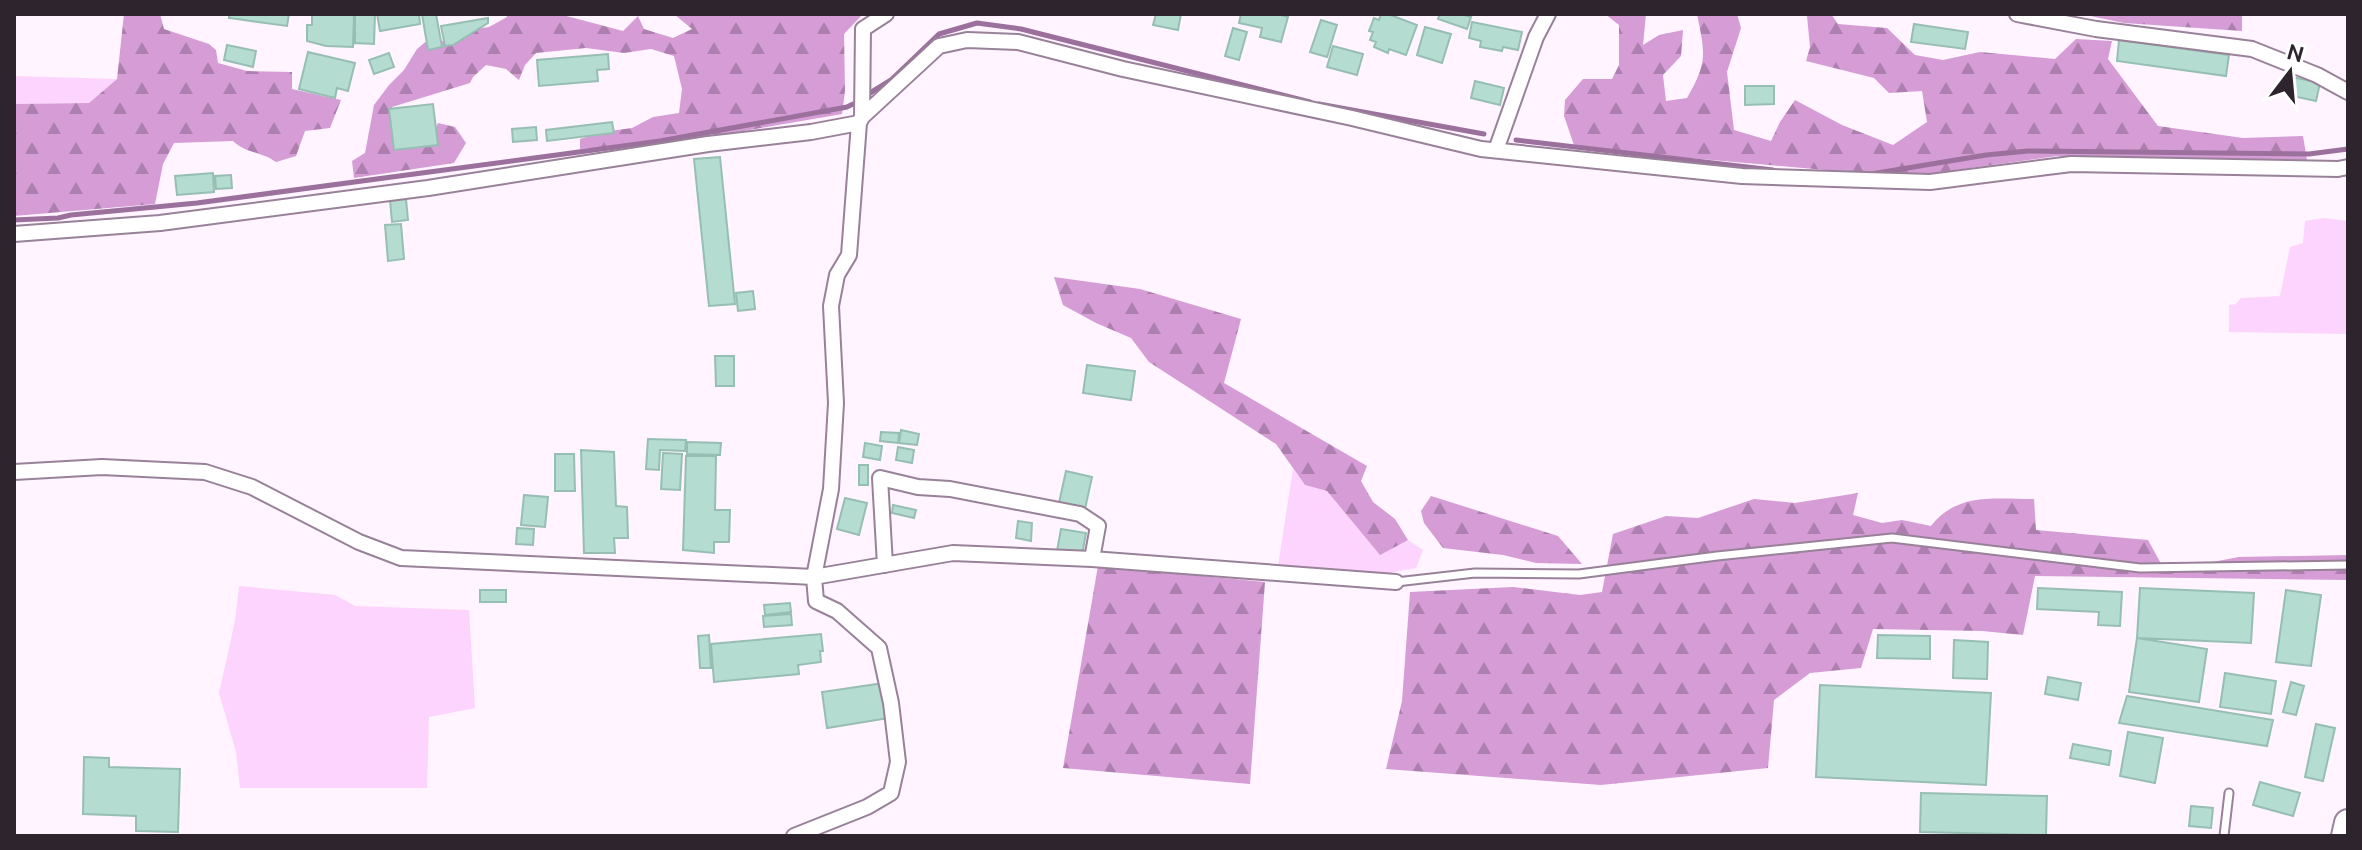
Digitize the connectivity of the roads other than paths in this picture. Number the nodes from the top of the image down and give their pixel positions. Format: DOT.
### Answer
graph roads {
  1 [pos="886,14"];
  2 [pos="1548,14"];
  3 [pos="2017,14"];
  4 [pos="2348,92"];
  5 [pos="861,120"];
  6 [pos="1496,150"];
  7 [pos="2348,167"];
  8 [pos="14,234"];
  9 [pos="14,472"];
  10 [pos="1092,559"];
  11 [pos="885,565"];
  12 [pos="2348,565"];
  13 [pos="814,577"];
  14 [pos="1396,582"];
  15 [pos="2229,793"];
  16 [pos="2348,823"];
  17 [pos="794,836"];
  18 [pos="2224,836"];
  19 [pos="2345,836"];
  1 -- 5 [label="street"];
  2 -- 6 [label="street"];
  3 -- 4 [label="street"];
  5 -- 6 [label="street"];
  5 -- 8 [label="street"];
  5 -- 13 [label="street"];
  6 -- 7 [label="street"];
  9 -- 13 [label="street"];
  10 -- 11 [label="street"];
  10 -- 11 [label="street"];
  10 -- 14 [label="street"];
  11 -- 13 [label="street"];
  12 -- 14 [label="lane"];
  13 -- 17 [label="street"];
  15 -- 18 [label="lane"];
  16 -- 19 [label="highway"];
}
